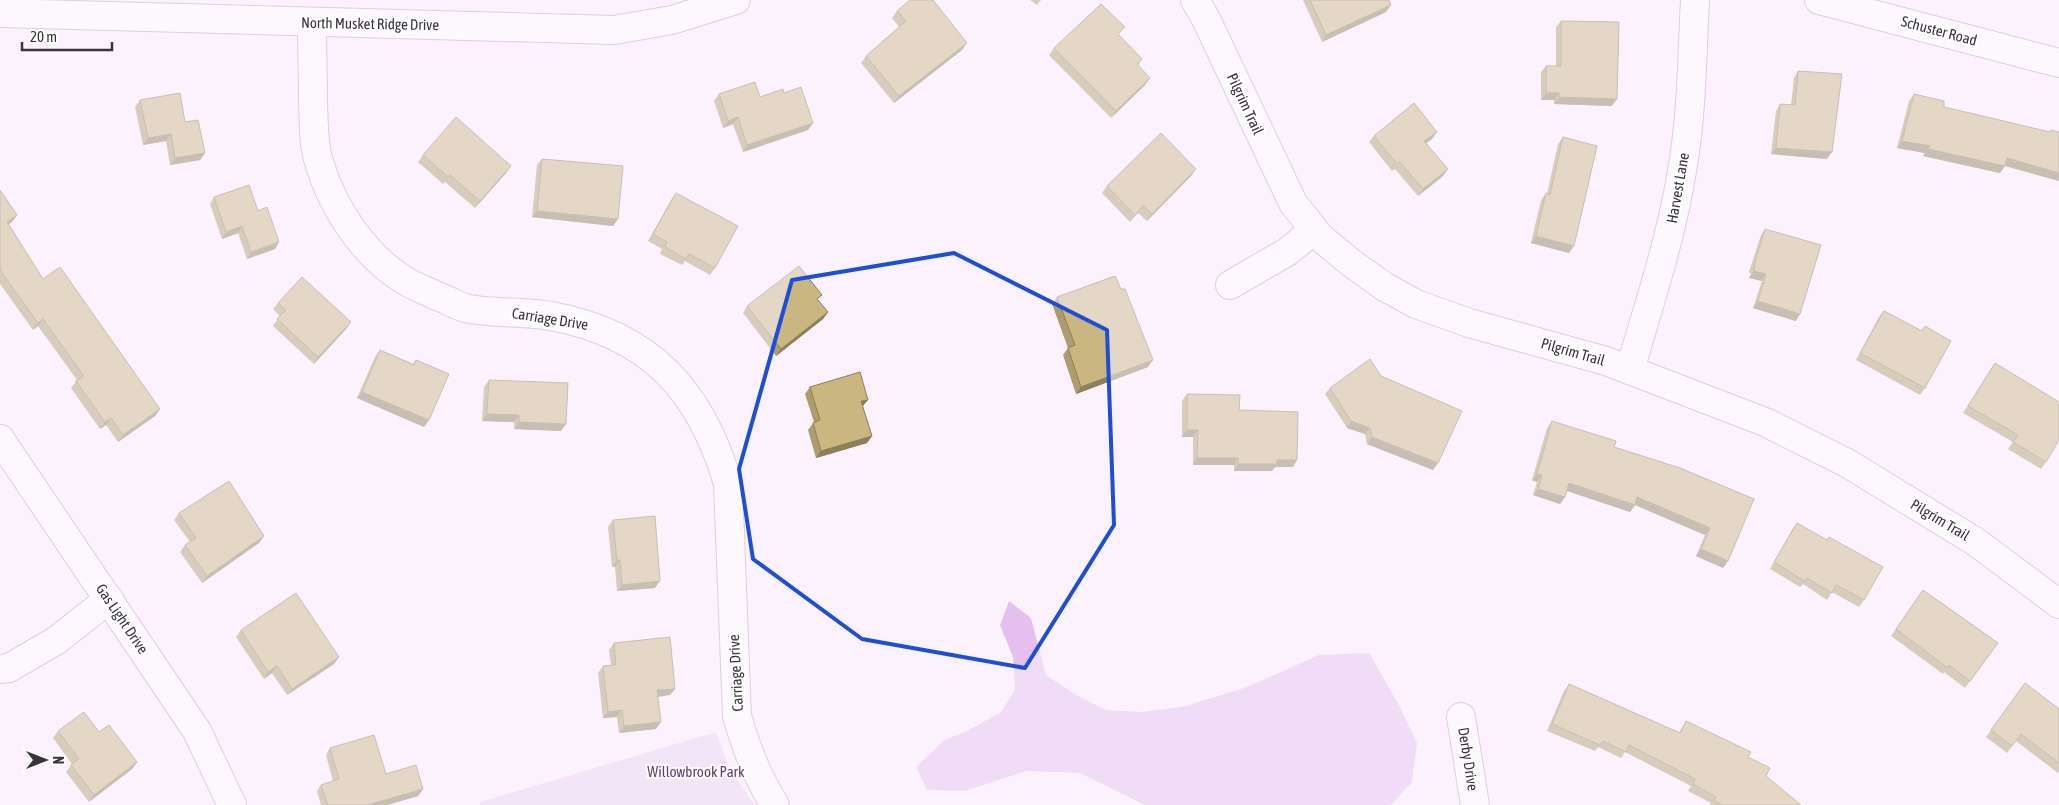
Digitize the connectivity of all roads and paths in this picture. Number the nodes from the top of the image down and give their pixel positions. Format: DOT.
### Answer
graph roads {
  1 [pos="736,0"];
  2 [pos="1195,0"];
  3 [pos="1695,0"];
  4 [pos="1819,0"];
  5 [pos="0,13"];
  6 [pos="312,23"];
  7 [pos="2059,63"];
  8 [pos="1314,230"];
  9 [pos="1230,285"];
  10 [pos="1630,370"];
  11 [pos="0,439"];
  12 [pos="109,599"];
  13 [pos="2059,604"];
  14 [pos="0,669"];
  15 [pos="1461,717"];
  16 [pos="1478,804"];
  17 [pos="232,805"];
  18 [pos="775,805"];
  1 -- 6 [label="street, North Musket Ridge Drive"];
  2 -- 8 [label="street, Pilgrim Trail"];
  3 -- 10 [label="street, Harvest Lane"];
  4 -- 7 [label="street, Schuster Road"];
  5 -- 6 [label="street, North Musket Ridge Drive"];
  6 -- 18 [label="street, Carriage Drive"];
  8 -- 9 [label="street"];
  8 -- 10 [label="street, Pilgrim Trail"];
  10 -- 13 [label="street, Pilgrim Trail"];
  11 -- 12 [label="street, Gas Light Drive"];
  12 -- 14 [label="street"];
  12 -- 17 [label="street, Gas Light Drive"];
  15 -- 16 [label="street, Derby Drive"];
}
